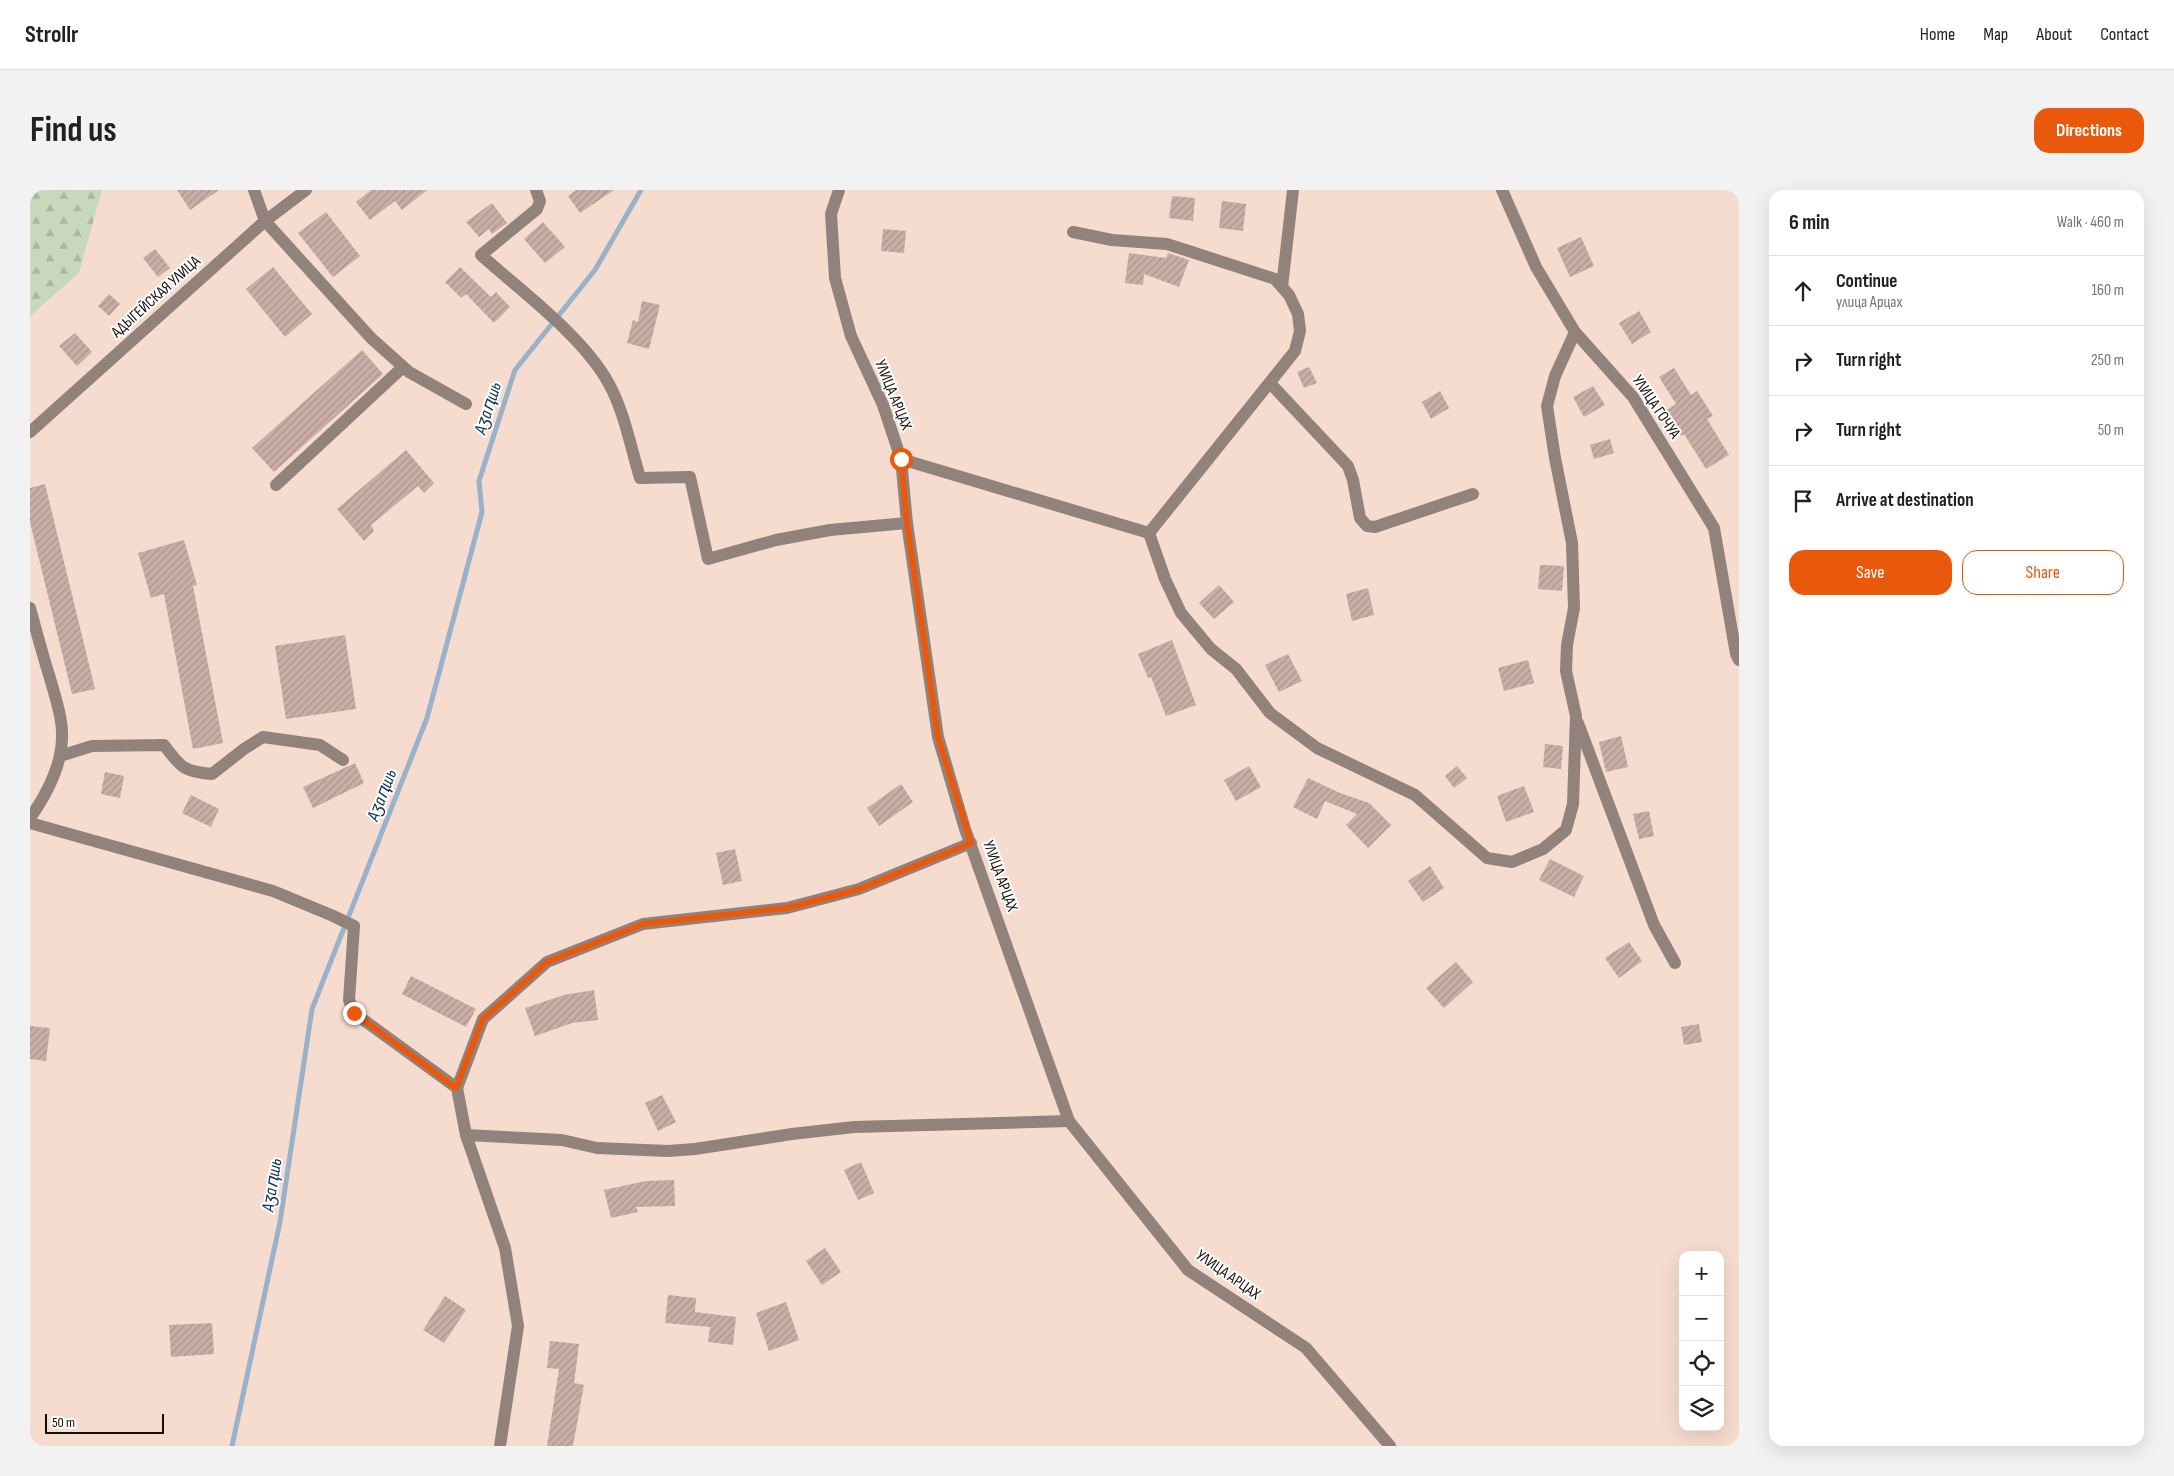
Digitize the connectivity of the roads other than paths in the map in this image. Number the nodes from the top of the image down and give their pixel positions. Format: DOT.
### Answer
graph roads {
  1 [pos="254,190"];
  2 [pos="306,190"];
  3 [pos="536,190"];
  4 [pos="839,190"];
  5 [pos="1293,190"];
  6 [pos="1502,190"];
  7 [pos="265,221"];
  8 [pos="1074,232"];
  9 [pos="1282,288"];
  10 [pos="1575,332"];
  11 [pos="403,367"];
  12 [pos="1270,382"];
  13 [pos="466,404"];
  14 [pos="33,425"];
  15 [pos="901,459"];
  16 [pos="276,484"];
  17 [pos="1473,494"];
  18 [pos="907,523"];
  19 [pos="1149,534"];
  20 [pos="30,608"];
  21 [pos="1739,660"];
  22 [pos="1576,716"];
  23 [pos="60,756"];
  24 [pos="343,760"];
  25 [pos="30,818"];
  26 [pos="30,823"];
  27 [pos="971,843"];
  28 [pos="1675,964"];
  29 [pos="456,1088"];
  30 [pos="1069,1121"];
  31 [pos="466,1135"];
  32 [pos="500,1446"];
  33 [pos="1390,1446"];
  1 -- 7 [label="street"];
  2 -- 7 [label="street, АДЫГЕЙСКАЯ УЛИЦА"];
  3 -- 18 [label="street"];
  4 -- 15 [label="street, УЛИЦА АРЦАХ"];
  5 -- 9 [label="street"];
  6 -- 10 [label="street, УЛИЦА ГОЧУА"];
  7 -- 11 [label="street"];
  7 -- 14 [label="street, АДЫГЕЙСКАЯ УЛИЦА"];
  8 -- 9 [label="street"];
  9 -- 12 [label="street"];
  10 -- 21 [label="street, УЛИЦА ГОЧУА"];
  10 -- 22 [label="street"];
  11 -- 13 [label="street"];
  11 -- 16 [label="street"];
  12 -- 17 [label="street"];
  12 -- 19 [label="street"];
  15 -- 18 [label="street, УЛИЦА АРЦАХ"];
  15 -- 19 [label="street"];
  18 -- 27 [label="street, УЛИЦА АРЦАХ"];
  19 -- 22 [label="street"];
  20 -- 23 [label="street"];
  22 -- 28 [label="street"];
  23 -- 24 [label="street"];
  23 -- 25 [label="street"];
  26 -- 29 [label="street"];
  27 -- 29 [label="street"];
  27 -- 30 [label="street, УЛИЦА АРЦАХ"];
  29 -- 31 [label="street"];
  30 -- 31 [label="street"];
  30 -- 33 [label="street, УЛИЦА АРЦАХ"];
  31 -- 32 [label="street"];
}
